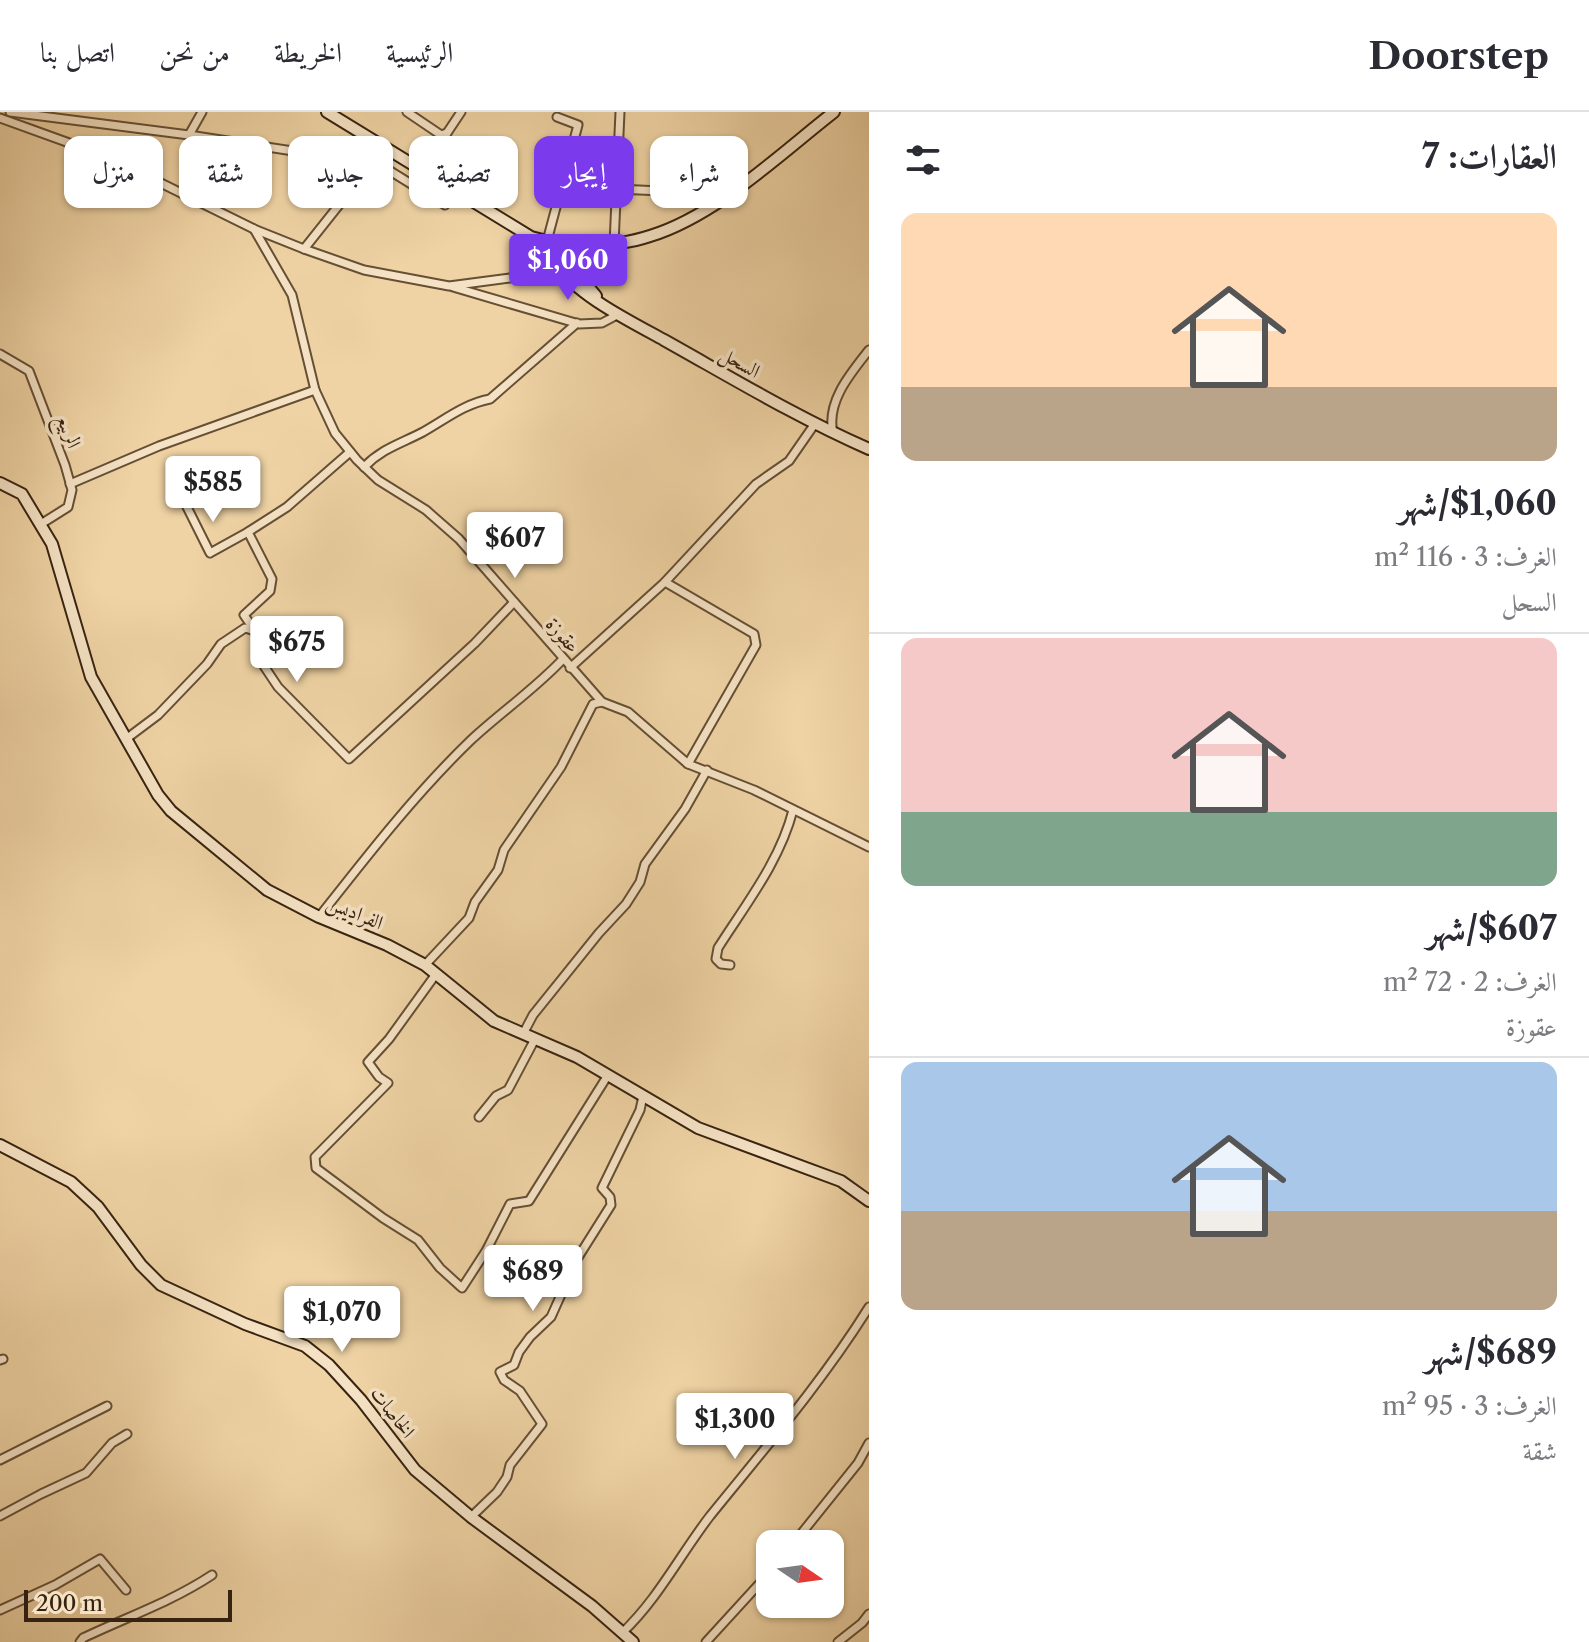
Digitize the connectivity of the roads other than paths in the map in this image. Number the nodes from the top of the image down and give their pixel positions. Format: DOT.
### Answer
graph roads {
  1 [pos="10,112"];
  2 [pos="202,112"];
  3 [pos="407,112"];
  4 [pos="461,112"];
  5 [pos="620,112"];
  6 [pos="834,112"];
  7 [pos="330,113"];
  8 [pos="557,117"];
  9 [pos="0,118"];
  10 [pos="447,133"];
  11 [pos="189,135"];
  12 [pos="364,136"];
  13 [pos="445,136"];
  14 [pos="619,136"];
  15 [pos="288,150"];
  16 [pos="748,179"];
  17 [pos="337,208"];
  18 [pos="483,208"];
  19 [pos="616,208"];
  20 [pos="706,208"];
  21 [pos="254,229"];
  22 [pos="531,237"];
  23 [pos="547,241"];
  24 [pos="614,244"];
  25 [pos="568,247"];
  26 [pos="599,247"];
  27 [pos="304,249"];
  28 [pos="578,261"];
  29 [pos="552,264"];
  30 [pos="564,273"];
  31 [pos="449,286"];
  32 [pos="598,300"];
  33 [pos="619,314"];
  34 [pos="577,323"];
  35 [pos="869,350"];
  36 [pos="0,354"];
  37 [pos="315,390"];
  38 [pos="814,425"];
  39 [pos="833,433"];
  40 [pos="869,449"];
  41 [pos="350,452"];
  42 [pos="364,467"];
  43 [pos="0,483"];
  44 [pos="70,484"];
  45 [pos="183,499"];
  46 [pos="41,524"];
  47 [pos="248,532"];
  48 [pos="665,582"];
  49 [pos="514,602"];
  50 [pos="255,631"];
  51 [pos="563,659"];
  52 [pos="570,668"];
  53 [pos="602,702"];
  54 [pos="126,739"];
  55 [pos="688,764"];
  56 [pos="707,770"];
  57 [pos="793,810"];
  58 [pos="869,847"];
  59 [pos="319,917"];
  60 [pos="425,965"];
  61 [pos="730,965"];
  62 [pos="436,974"];
  63 [pos="523,1034"];
  64 [pos="535,1039"];
  65 [pos="608,1075"];
  66 [pos="643,1096"];
  67 [pos="479,1117"];
  68 [pos="0,1145"];
  69 [pos="869,1201"];
  70 [pos="869,1307"];
  71 [pos="107,1406"];
  72 [pos="127,1434"];
  73 [pos="869,1443"];
  74 [pos="0,1460"];
  75 [pos="0,1516"];
  76 [pos="471,1517"];
  77 [pos="804,1530"];
  78 [pos="212,1575"];
  79 [pos="756,1587"];
  80 [pos="126,1590"];
  81 [pos="0,1610"];
  82 [pos="869,1614"];
  83 [pos="622,1633"];
  84 [pos="80,1642"];
  85 [pos="633,1642"];
  86 [pos="706,1642"];
  87 [pos="838,1642"];
  1 -- 11 [label="street"];
  2 -- 11 [label="street"];
  3 -- 10 [label="street"];
  4 -- 10 [label="street"];
  5 -- 14 [label="street"];
  6 -- 16 [label="street"];
  7 -- 12 [label="street"];
  8 -- 23 [label="street"];
  9 -- 21 [label="street"];
  10 -- 13 [label="street"];
  11 -- 15 [label="street"];
  17 -- 27 [label="street"];
  18 -- 22 [label="street"];
  19 -- 24 [label="street"];
  20 -- 24 [label="street"];
  21 -- 27 [label="street"];
  21 -- 37 [label="street, عقوزة"];
  22 -- 23 [label="street"];
  22 -- 29 [label="street"];
  23 -- 25 [label="street"];
  24 -- 26 [label="street"];
  25 -- 26 [label="street"];
  25 -- 28 [label="street"];
  25 -- 29 [label="street"];
  26 -- 28 [label="street"];
  27 -- 31 [label="street"];
  28 -- 30 [label="street"];
  28 -- 32 [label="street"];
  29 -- 30 [label="street"];
  29 -- 31 [label="street"];
  30 -- 32 [label="street, السحل"];
  31 -- 34 [label="street"];
  32 -- 33 [label="street, السحل"];
  33 -- 34 [label="street"];
  33 -- 38 [label="street, السحل"];
  34 -- 42 [label="street"];
  35 -- 39 [label="street"];
  36 -- 44 [label="street, الربيع"];
  37 -- 41 [label="street, عقوزة"];
  37 -- 44 [label="street"];
  38 -- 39 [label="street, السحل"];
  38 -- 48 [label="street"];
  39 -- 40 [label="street, السحل"];
  41 -- 42 [label="street, عقوزة"];
  41 -- 47 [label="street"];
  42 -- 49 [label="street, عقوزة"];
  43 -- 46 [label="street, الفراديس"];
  44 -- 46 [label="street"];
  45 -- 47 [label="street"];
  46 -- 54 [label="street, الفراديس"];
  47 -- 50 [label="street"];
  48 -- 52 [label="street"];
  48 -- 55 [label="street"];
  49 -- 50 [label="street"];
  49 -- 51 [label="street, عقوزة"];
  50 -- 54 [label="street"];
  51 -- 52 [label="street, عقوزة"];
  51 -- 59 [label="street"];
  52 -- 53 [label="street, عقوزة"];
  53 -- 55 [label="street, عقوزة"];
  53 -- 60 [label="street"];
  54 -- 59 [label="street, الفراديس"];
  55 -- 56 [label="street, عقوزة"];
  56 -- 57 [label="street, عقوزة"];
  56 -- 63 [label="street"];
  57 -- 58 [label="street, عقوزة"];
  57 -- 61 [label="street"];
  59 -- 60 [label="street, الفراديس"];
  60 -- 62 [label="street, الفراديس"];
  62 -- 63 [label="street, الفراديس"];
  62 -- 65 [label="street"];
  63 -- 64 [label="street, الفراديس"];
  64 -- 65 [label="street, الفراديس"];
  64 -- 67 [label="street"];
  65 -- 66 [label="street, الفراديس"];
  66 -- 69 [label="street, الفراديس"];
  66 -- 76 [label="street"];
  68 -- 76 [label="street, الخاصات"];
  70 -- 83 [label="street"];
  71 -- 74 [label="street"];
  72 -- 75 [label="street"];
  73 -- 77 [label="street"];
  76 -- 83 [label="street, الخاصات"];
  78 -- 84 [label="street"];
  79 -- 86 [label="street"];
  80 -- 81 [label="street"];
  82 -- 87 [label="street"];
  83 -- 85 [label="street, الخاصات"];
}
